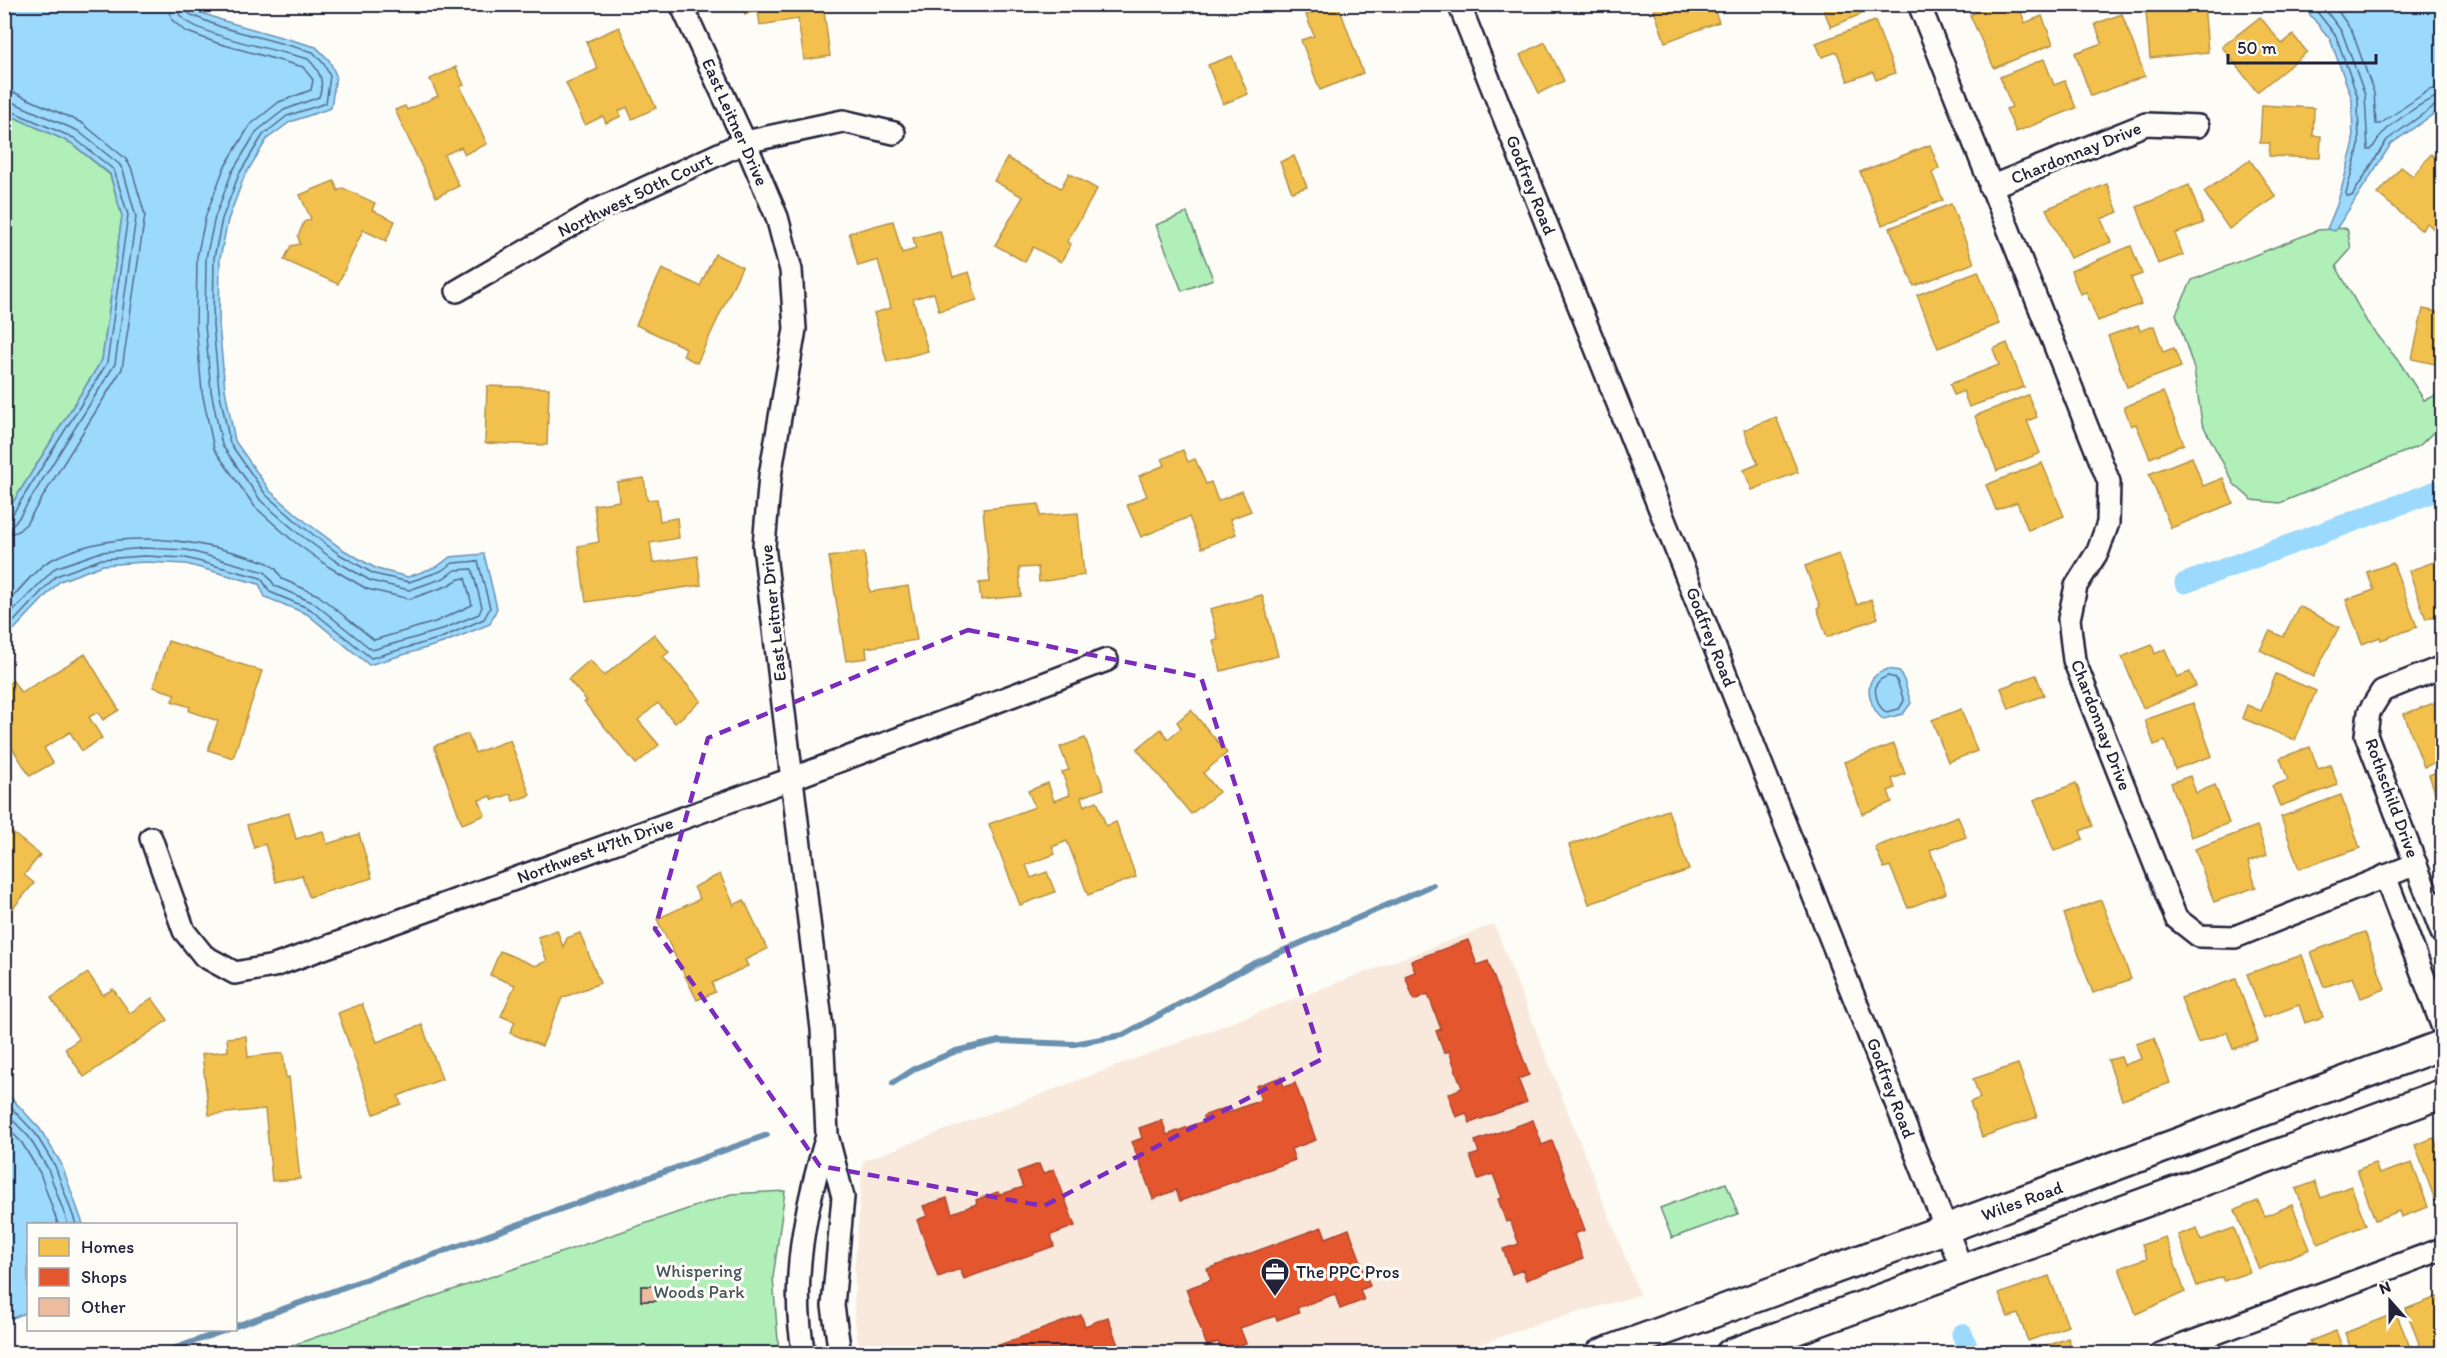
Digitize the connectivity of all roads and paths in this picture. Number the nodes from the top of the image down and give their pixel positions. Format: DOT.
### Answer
graph roads {
  1 [pos="681,4"];
  2 [pos="1459,4"];
  3 [pos="1919,4"];
  4 [pos="2198,126"];
  5 [pos="894,133"];
  6 [pos="745,142"];
  7 [pos="1990,187"];
  8 [pos="457,291"];
  9 [pos="1107,660"];
  10 [pos="2442,667"];
  11 [pos="791,779"];
  12 [pos="151,838"];
  13 [pos="2416,864"];
  14 [pos="2385,876"];
  15 [pos="2440,926"];
  16 [pos="2406,931"];
  17 [pos="2442,1025"];
  18 [pos="2442,1045"];
  19 [pos="2442,1094"];
  20 [pos="827,1135"];
  21 [pos="1945,1229"];
  22 [pos="2442,1249"];
  23 [pos="1962,1269"];
  24 [pos="838,1346"];
  25 [pos="802,1348"];
  26 [pos="1600,1353"];
  27 [pos="1730,1353"];
  28 [pos="2160,1353"];
  1 -- 6 [label="street, East Leitner Drive"];
  2 -- 21 [label="street, Godfrey Road"];
  3 -- 7 [label="street, Chardonnay Drive"];
  4 -- 7 [label="street, Chardonnay Drive"];
  5 -- 6 [label="street, Northwest 50th Court"];
  6 -- 8 [label="street, Northwest 50th Court"];
  6 -- 11 [label="street, East Leitner Drive"];
  7 -- 14 [label="street, Chardonnay Drive"];
  9 -- 11 [label="street, Northwest 47th Drive"];
  10 -- 13 [label="street, Rothschild Drive"];
  11 -- 12 [label="street, Northwest 47th Drive"];
  11 -- 20 [label="street, East Leitner Drive"];
  13 -- 14 [label="street, Chardonnay Drive"];
  13 -- 15 [label="street, Rothschild Drive"];
  14 -- 16 [label="street, Rothschild Drive"];
  15 -- 16 [label="street"];
  16 -- 17 [label="street, Rothschild Drive"];
  18 -- 21 [label="main road, Wiles Road"];
  19 -- 23 [label="main road"];
  20 -- 24 [label="street, East Leitner Drive"];
  20 -- 25 [label="street, East Leitner Drive"];
  21 -- 23 [label="street, Godfrey Road"];
  21 -- 26 [label="main road, Wiles Road"];
  22 -- 28 [label="street"];
  23 -- 27 [label="main road"];
  24 -- 25 [label="street"];
}
